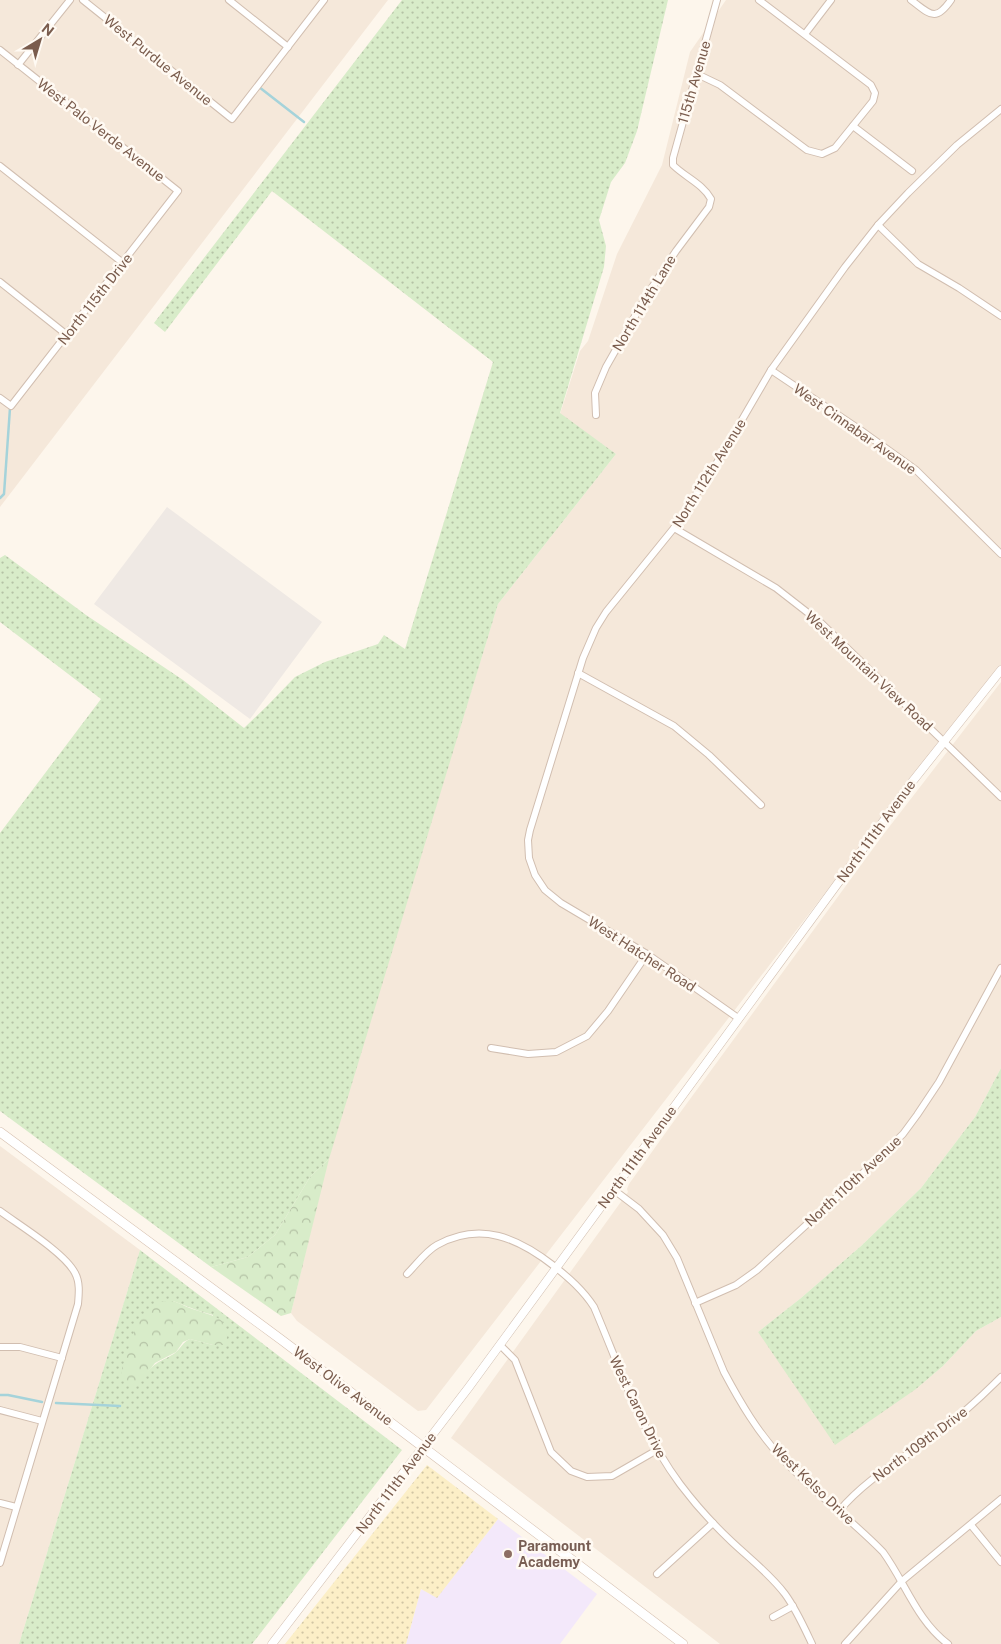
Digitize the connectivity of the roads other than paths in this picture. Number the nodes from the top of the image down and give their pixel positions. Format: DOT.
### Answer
graph roads {
  1 [pos="70,0"];
  2 [pos="83,0"];
  3 [pos="229,0"];
  4 [pos="324,0"];
  5 [pos="717,0"];
  6 [pos="759,0"];
  7 [pos="831,0"];
  8 [pos="911,0"];
  9 [pos="951,0"];
  10 [pos="805,34"];
  11 [pos="288,47"];
  12 [pos="0,50"];
  13 [pos="18,65"];
  14 [pos="697,74"];
  15 [pos="1001,109"];
  16 [pos="853,126"];
  17 [pos="0,166"];
  18 [pos="912,171"];
  19 [pos="178,192"];
  20 [pos="711,199"];
  21 [pos="878,225"];
  22 [pos="123,263"];
  23 [pos="0,282"];
  24 [pos="1001,316"];
  25 [pos="66,335"];
  26 [pos="771,370"];
  27 [pos="0,398"];
  28 [pos="596,415"];
  29 [pos="674,528"];
  30 [pos="1001,554"];
  31 [pos="1001,670"];
  32 [pos="578,673"];
  33 [pos="944,741"];
  34 [pos="1001,797"];
  35 [pos="761,806"];
  36 [pos="545,890"];
  37 [pos="647,954"];
  38 [pos="1001,968"];
  39 [pos="738,1018"];
  40 [pos="491,1048"];
  41 [pos="0,1132"];
  42 [pos="614,1190"];
  43 [pos="0,1211"];
  44 [pos="556,1268"];
  45 [pos="407,1274"];
  46 [pos="695,1303"];
  47 [pos="500,1345"];
  48 [pos="0,1347"];
  49 [pos="62,1358"];
  50 [pos="1001,1377"];
  51 [pos="0,1410"];
  52 [pos="42,1421"];
  53 [pos="424,1447"];
  54 [pos="657,1450"];
  55 [pos="1001,1499"];
  56 [pos="0,1503"];
  57 [pos="16,1507"];
  58 [pos="839,1511"];
  59 [pos="714,1523"];
  60 [pos="971,1525"];
  61 [pos="1001,1562"];
  62 [pos="0,1563"];
  63 [pos="657,1574"];
  64 [pos="902,1581"];
  65 [pos="793,1606"];
  66 [pos="773,1617"];
  67 [pos="272,1644"];
  68 [pos="683,1644"];
  69 [pos="812,1644"];
  70 [pos="846,1644"];
  71 [pos="948,1644"];
  1 -- 13 [label="street"];
  2 -- 11 [label="street, West Purdue Avenue"];
  3 -- 11 [label="street"];
  4 -- 11 [label="street"];
  5 -- 14 [label="street, 115th Avenue"];
  6 -- 10 [label="street"];
  7 -- 10 [label="street"];
  8 -- 9 [label="street"];
  10 -- 16 [label="street"];
  12 -- 13 [label="street, West Palo Verde Avenue"];
  13 -- 19 [label="street, West Palo Verde Avenue"];
  14 -- 16 [label="street"];
  14 -- 20 [label="street, 115th Avenue"];
  15 -- 21 [label="street, North 112th Avenue"];
  16 -- 18 [label="street"];
  17 -- 22 [label="street"];
  19 -- 22 [label="street, North 115th Drive"];
  20 -- 28 [label="street, North 114th Lane"];
  21 -- 24 [label="street"];
  21 -- 26 [label="street, North 112th Avenue"];
  22 -- 25 [label="street, North 115th Drive"];
  23 -- 25 [label="street"];
  25 -- 27 [label="street, North 115th Drive"];
  26 -- 29 [label="street, North 112th Avenue"];
  26 -- 30 [label="street, West Cinnabar Avenue"];
  29 -- 32 [label="street, North 112th Avenue"];
  29 -- 33 [label="street, West Mountain View Road"];
  31 -- 33 [label="street, North 111th Avenue"];
  32 -- 35 [label="street"];
  32 -- 36 [label="street, North 112th Avenue"];
  33 -- 34 [label="street, West Mountain View Road"];
  33 -- 39 [label="street, North 111th Avenue"];
  36 -- 37 [label="street, West Hatcher Road"];
  37 -- 39 [label="street, West Hatcher Road"];
  37 -- 40 [label="street"];
  38 -- 46 [label="street, North 110th Avenue"];
  39 -- 42 [label="street, North 111th Avenue"];
  41 -- 53 [label="main road, West Olive Avenue"];
  42 -- 44 [label="street, North 111th Avenue"];
  42 -- 46 [label="street, West Kelso Drive"];
  43 -- 49 [label="street"];
  44 -- 45 [label="street, West Caron Drive"];
  44 -- 47 [label="street, North 111th Avenue"];
  44 -- 54 [label="street, West Caron Drive"];
  46 -- 58 [label="street, West Kelso Drive"];
  47 -- 53 [label="street, North 111th Avenue"];
  47 -- 54 [label="street"];
  48 -- 49 [label="street"];
  49 -- 52 [label="street"];
  50 -- 58 [label="street, North 109th Drive"];
  51 -- 52 [label="street"];
  52 -- 57 [label="street"];
  53 -- 67 [label="street, North 111th Avenue"];
  53 -- 68 [label="main road, West Olive Avenue"];
  54 -- 59 [label="street, West Caron Drive"];
  55 -- 60 [label="street"];
  56 -- 57 [label="street"];
  57 -- 62 [label="street"];
  58 -- 64 [label="street, West Kelso Drive"];
  59 -- 63 [label="street"];
  59 -- 65 [label="street, West Caron Drive"];
  60 -- 61 [label="street"];
  60 -- 64 [label="street"];
  64 -- 70 [label="street"];
  64 -- 71 [label="street, West Kelso Drive"];
  65 -- 66 [label="street"];
  65 -- 69 [label="street, West Caron Drive"];
}
